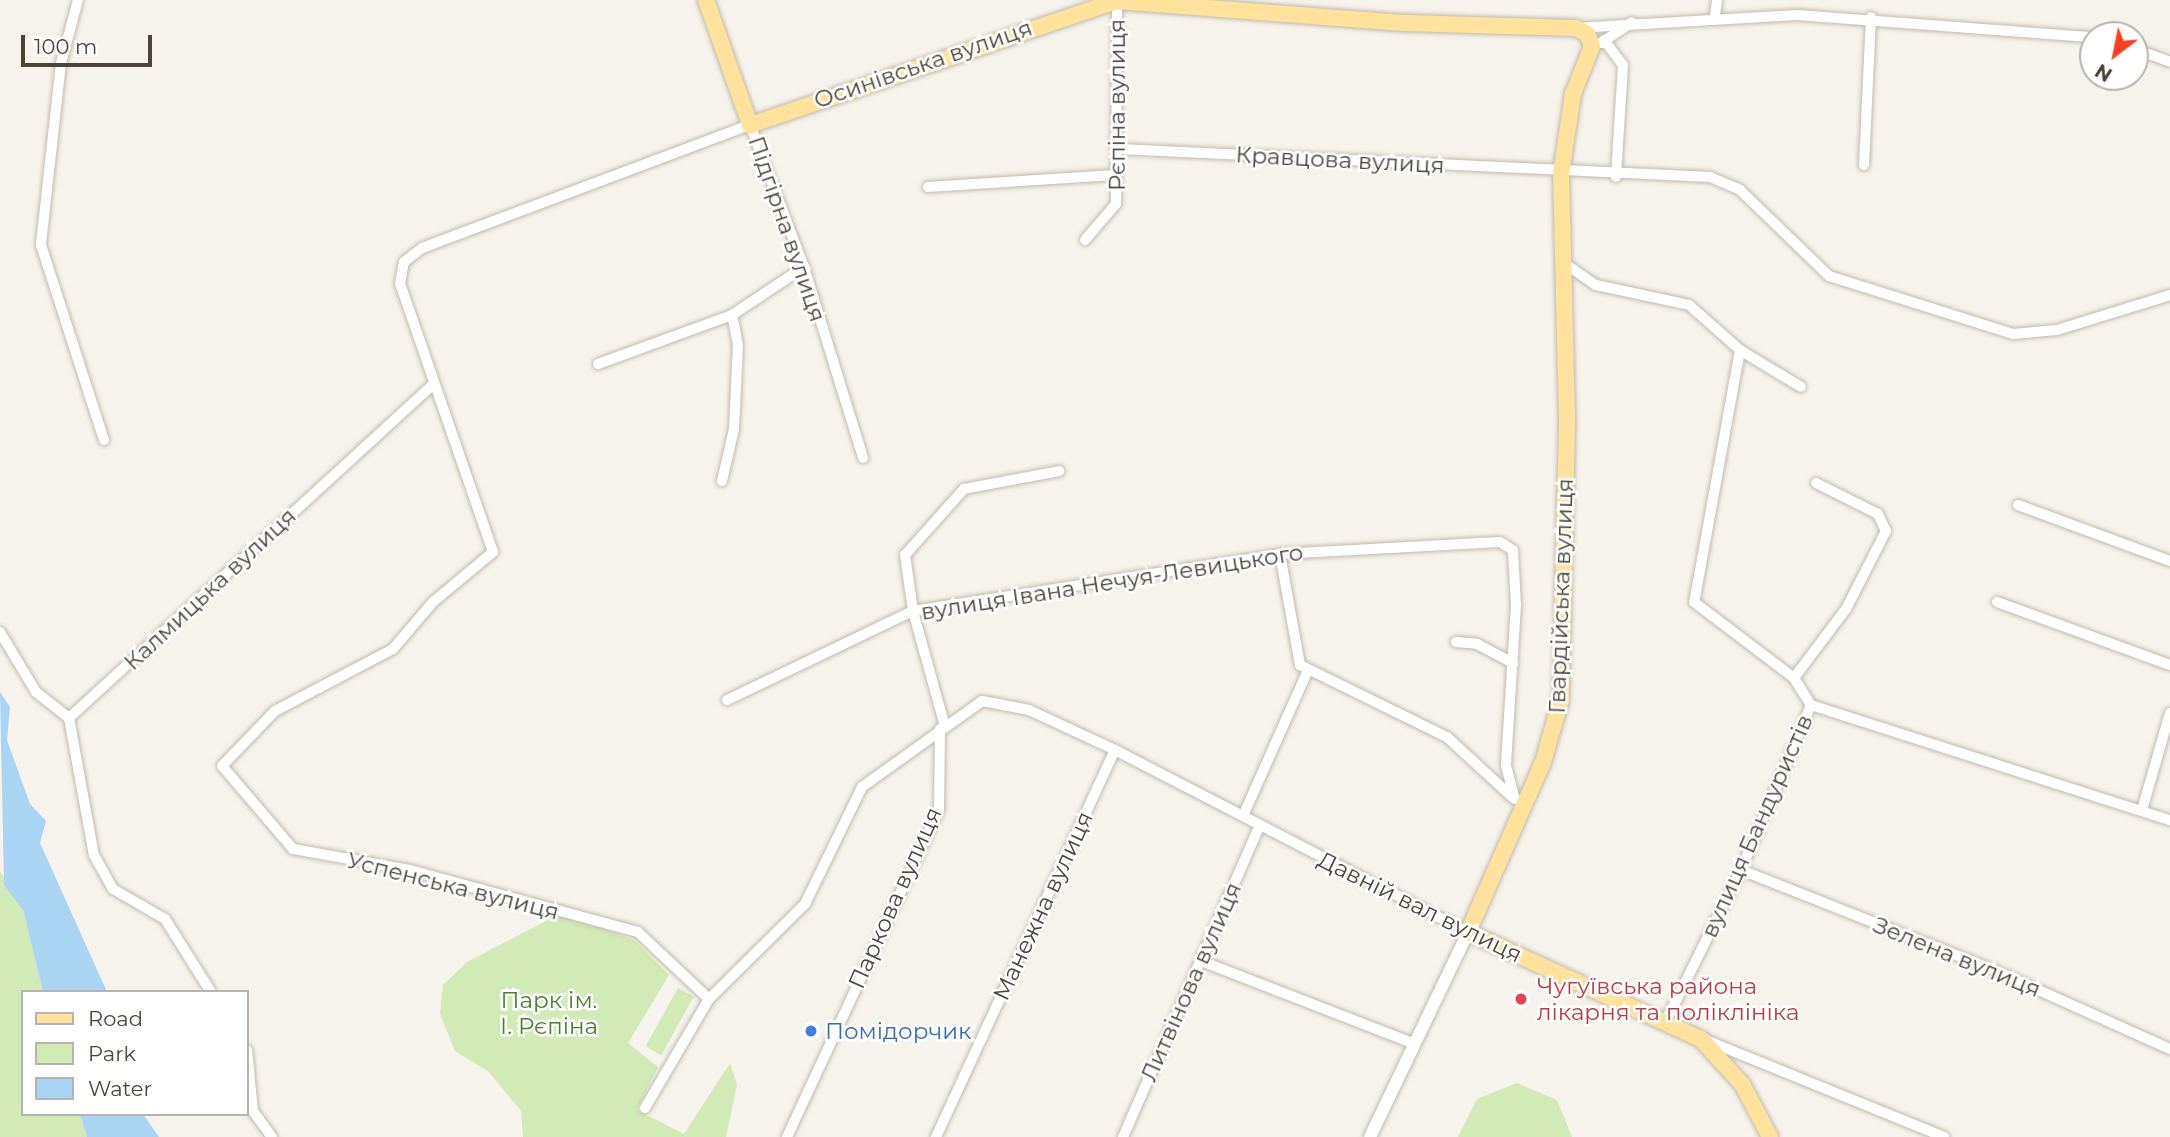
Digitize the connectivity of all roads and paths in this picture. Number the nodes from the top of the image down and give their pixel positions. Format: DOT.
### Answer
graph roads {
  1 [pos="78,0"];
  2 [pos="706,0"];
  3 [pos="1117,0"];
  4 [pos="1717,0"];
  5 [pos="1715,15"];
  6 [pos="1871,17"];
  7 [pos="1636,20"];
  8 [pos="1576,28"];
  9 [pos="2079,36"];
  10 [pos="1604,40"];
  11 [pos="1590,53"];
  12 [pos="2149,54"];
  13 [pos="2170,62"];
  14 [pos="750,125"];
  15 [pos="1119,149"];
  16 [pos="1864,165"];
  17 [pos="1561,173"];
  18 [pos="1115,175"];
  19 [pos="1616,177"];
  20 [pos="928,187"];
  21 [pos="1085,240"];
  22 [pos="1567,265"];
  23 [pos="804,267"];
  24 [pos="2170,295"];
  25 [pos="732,315"];
  26 [pos="1740,350"];
  27 [pos="598,364"];
  28 [pos="433,384"];
  29 [pos="1801,387"];
  30 [pos="104,440"];
  31 [pos="863,458"];
  32 [pos="1059,471"];
  33 [pos="722,481"];
  34 [pos="1816,483"];
  35 [pos="2018,505"];
  36 [pos="1280,554"];
  37 [pos="2170,561"];
  38 [pos="1997,601"];
  39 [pos="913,611"];
  40 [pos="0,632"];
  41 [pos="1455,642"];
  42 [pos="1513,663"];
  43 [pos="2170,665"];
  44 [pos="1307,672"];
  45 [pos="1794,678"];
  46 [pos="727,700"];
  47 [pos="1811,705"];
  48 [pos="2170,713"];
  49 [pos="69,718"];
  50 [pos="942,726"];
  51 [pos="1115,750"];
  52 [pos="1519,803"];
  53 [pos="2142,810"];
  54 [pos="1242,816"];
  55 [pos="2170,820"];
  56 [pos="1259,827"];
  57 [pos="1741,870"];
  58 [pos="1468,932"];
  59 [pos="1201,961"];
  60 [pos="210,990"];
  61 [pos="709,999"];
  62 [pos="1665,1023"];
  63 [pos="1701,1039"];
  64 [pos="1412,1043"];
  65 [pos="2170,1049"];
  66 [pos="248,1061"];
  67 [pos="645,1108"];
  68 [pos="272,1137"];
  69 [pos="787,1137"];
  70 [pos="936,1137"];
  71 [pos="1123,1137"];
  72 [pos="1370,1137"];
  73 [pos="1770,1137"];
  74 [pos="1944,1137"];
  1 -- 30 [label="street"];
  2 -- 14 [label="main road, Підгірна вулиця"];
  3 -- 8 [label="main road, Осинівська вулиця"];
  3 -- 14 [label="main road, Осинівська вулиця"];
  3 -- 15 [label="street, Рєпіна вулиця"];
  4 -- 5 [label="street"];
  5 -- 6 [label="street, Осинівська вулиця"];
  5 -- 7 [label="street, Осинівська вулиця"];
  6 -- 9 [label="street, Осинівська вулиця"];
  6 -- 16 [label="street"];
  7 -- 8 [label="street, Осинівська вулиця"];
  7 -- 10 [label="street"];
  8 -- 11 [label="main road"];
  10 -- 11 [label="street"];
  10 -- 19 [label="street"];
  11 -- 17 [label="main road, Гвардійська вулиця"];
  12 -- 13 [label="street"];
  14 -- 23 [label="street, Підгірна вулиця"];
  14 -- 28 [label="street, Осинівська вулиця"];
  15 -- 17 [label="street, Кравцова вулиця"];
  15 -- 18 [label="street, Рєпіна вулиця"];
  17 -- 19 [label="street, Кравцова вулиця"];
  17 -- 22 [label="main road, Гвардійська вулиця"];
  18 -- 20 [label="street"];
  18 -- 21 [label="street, Рєпіна вулиця"];
  19 -- 24 [label="street, Кравцова вулиця"];
  22 -- 26 [label="street"];
  22 -- 52 [label="main road, Гвардійська вулиця"];
  23 -- 25 [label="street"];
  23 -- 31 [label="street, Підгірна вулиця"];
  25 -- 27 [label="street"];
  25 -- 33 [label="street"];
  26 -- 29 [label="street"];
  26 -- 45 [label="street"];
  28 -- 49 [label="street, Калмицька вулиця"];
  28 -- 61 [label="street, Успенська вулиця"];
  32 -- 39 [label="street, Паркова вулиця"];
  34 -- 45 [label="street, вулиця Бандуристів"];
  35 -- 37 [label="street"];
  36 -- 39 [label="street, вулиця Івана Нечуя-Левицького"];
  36 -- 42 [label="street, вулиця Івана Нечуя-Левицького"];
  36 -- 44 [label="street"];
  38 -- 43 [label="street"];
  39 -- 46 [label="street, вулиця Івана Нечуя-Левицького"];
  39 -- 50 [label="street, Паркова вулиця"];
  40 -- 49 [label="street"];
  41 -- 42 [label="street"];
  42 -- 52 [label="street"];
  44 -- 52 [label="street"];
  44 -- 54 [label="street"];
  45 -- 47 [label="street"];
  47 -- 53 [label="street"];
  47 -- 57 [label="street, вулиця Бандуристів"];
  48 -- 53 [label="street"];
  49 -- 60 [label="street"];
  50 -- 51 [label="street, Давній вал вулиця"];
  50 -- 61 [label="street, Давній вал вулиця"];
  50 -- 69 [label="street, Паркова вулиця"];
  51 -- 54 [label="street, Давній вал вулиця"];
  51 -- 70 [label="street, Манежна вулиця"];
  52 -- 58 [label="main road, Гвардійська вулиця"];
  53 -- 55 [label="street"];
  54 -- 56 [label="street, Давній вал вулиця"];
  56 -- 58 [label="street, Давній вал вулиця"];
  56 -- 59 [label="street, Литвінова вулиця"];
  57 -- 62 [label="street, вулиця Бандуристів"];
  57 -- 65 [label="street, Зелена вулиця"];
  58 -- 62 [label="main road, Давній вал вулиця"];
  58 -- 64 [label="street, Гвардійська вулиця"];
  59 -- 64 [label="street"];
  59 -- 71 [label="street, Литвінова вулиця"];
  61 -- 67 [label="street, Давній вал вулиця"];
  62 -- 63 [label="main road, Давній вал вулиця"];
  63 -- 73 [label="main road"];
  63 -- 74 [label="street, Давній вал вулиця"];
  64 -- 72 [label="street, Гвардійська вулиця"];
  66 -- 68 [label="street"];
}
